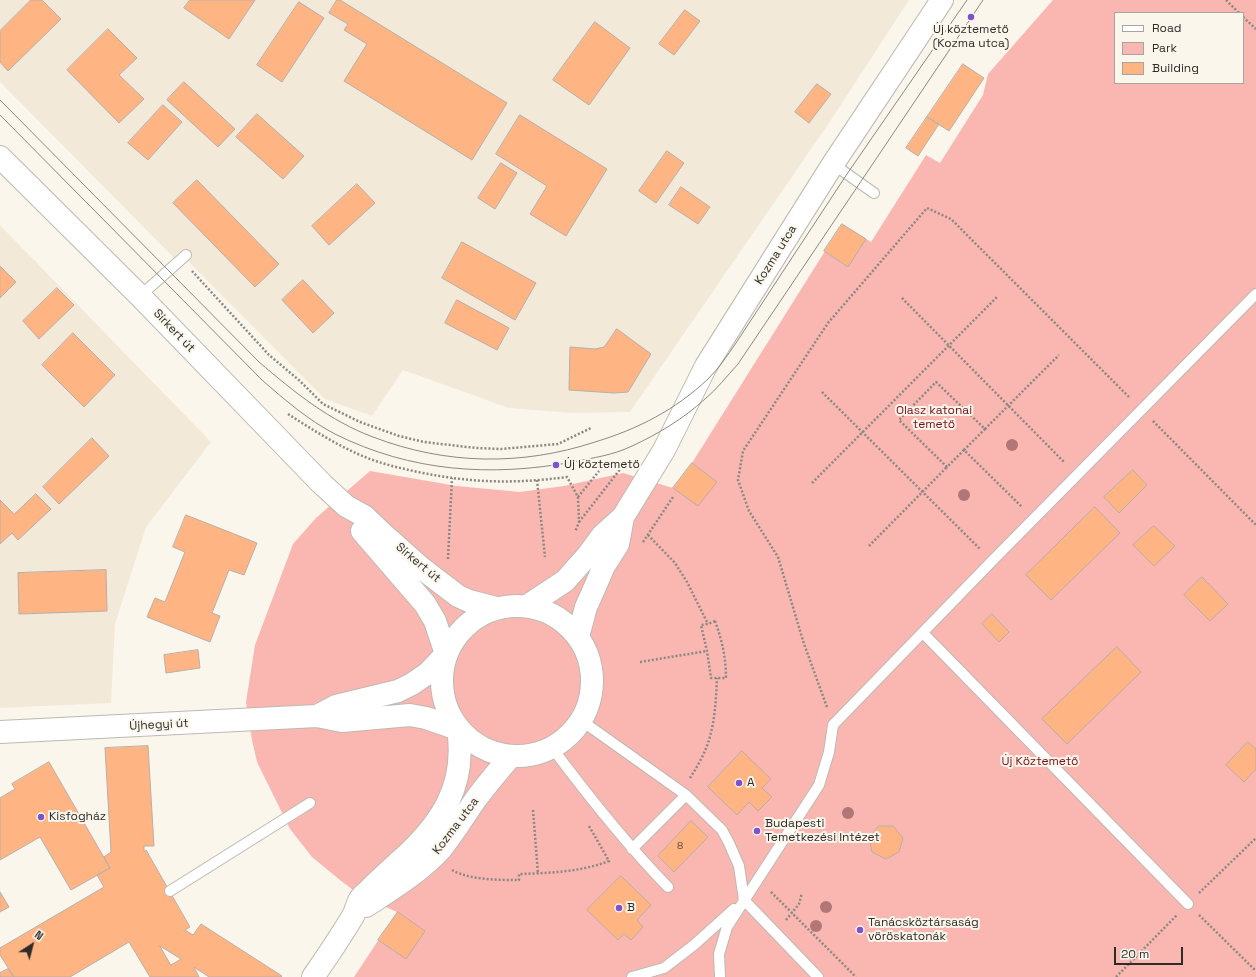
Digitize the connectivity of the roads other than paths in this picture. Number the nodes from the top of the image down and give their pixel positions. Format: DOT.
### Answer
graph roads {
  1 [pos="942,0"];
  2 [pos="0,157"];
  3 [pos="833,164"];
  4 [pos="874,193"];
  5 [pos="183,257"];
  6 [pos="1256,294"];
  7 [pos="140,296"];
  8 [pos="346,506"];
  9 [pos="623,517"];
  10 [pos="527,606"];
  11 [pos="496,608"];
  12 [pos="923,633"];
  13 [pos="578,637"];
  14 [pos="446,654"];
  15 [pos="317,716"];
  16 [pos="582,721"];
  17 [pos="458,729"];
  18 [pos="0,732"];
  19 [pos="553,748"];
  20 [pos="511,756"];
  21 [pos="686,795"];
  22 [pos="310,803"];
  23 [pos="632,849"];
  24 [pos="668,887"];
  25 [pos="170,891"];
  26 [pos="744,900"];
  27 [pos="1188,904"];
  28 [pos="354,914"];
  29 [pos="313,977"];
  30 [pos="632,977"];
  31 [pos="720,977"];
  32 [pos="818,977"];
  1 -- 3 [label="street, Kozma utca"];
  2 -- 7 [label="street, Sírkert út"];
  3 -- 4 [label="lane"];
  3 -- 9 [label="street, Kozma utca"];
  5 -- 7 [label="lane"];
  6 -- 12 [label="lane"];
  7 -- 8 [label="street, Sírkert út"];
  8 -- 11 [label="street, Sírkert út"];
  8 -- 14 [label="street, Sírkert út"];
  9 -- 10 [label="street, Kozma utca"];
  9 -- 13 [label="street, Kozma utca"];
  10 -- 11 [label="street, Kozma utca"];
  10 -- 13 [label="street, Kozma utca"];
  11 -- 14 [label="street, Kozma utca"];
  12 -- 26 [label="lane"];
  12 -- 27 [label="lane"];
  13 -- 16 [label="street, Kozma utca"];
  14 -- 15 [label="street, Újhegyi út"];
  14 -- 17 [label="street, Kozma utca"];
  15 -- 17 [label="street, Újhegyi út"];
  15 -- 18 [label="street, Újhegyi út"];
  16 -- 19 [label="street, Kozma utca"];
  16 -- 21 [label="lane"];
  17 -- 20 [label="street, Kozma utca"];
  17 -- 28 [label="street, Kozma utca"];
  19 -- 20 [label="street, Kozma utca"];
  19 -- 23 [label="lane"];
  20 -- 28 [label="street, Kozma utca"];
  21 -- 23 [label="lane"];
  21 -- 26 [label="lane"];
  22 -- 25 [label="lane"];
  23 -- 24 [label="lane"];
  26 -- 30 [label="lane"];
  26 -- 31 [label="lane"];
  26 -- 32 [label="lane"];
  28 -- 29 [label="street, Kozma utca"];
}
